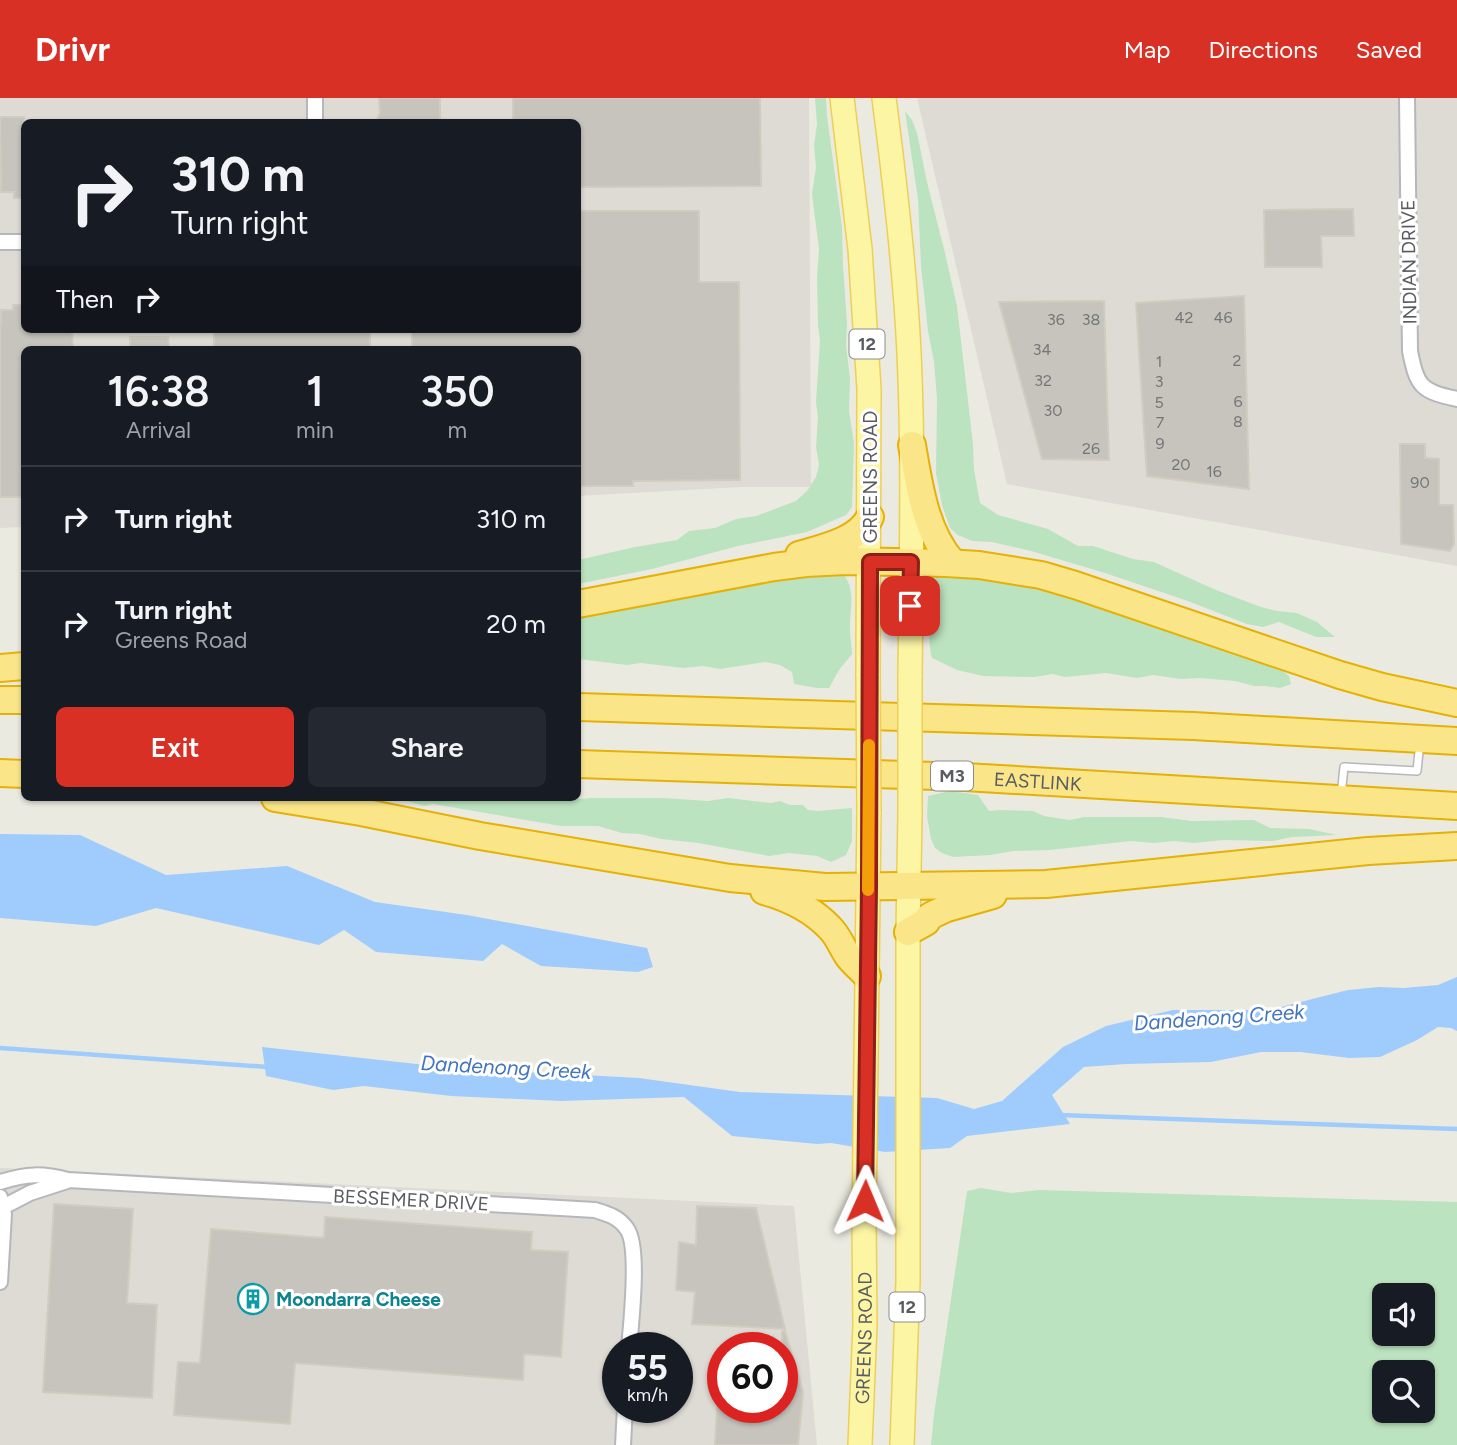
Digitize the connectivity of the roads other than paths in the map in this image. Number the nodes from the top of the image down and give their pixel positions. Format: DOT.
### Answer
graph roads {
  1 [pos="315,98"];
  2 [pos="842,98"];
  3 [pos="884,98"];
  4 [pos="1407,98"];
  5 [pos="315,119"];
  6 [pos="0,242"];
  7 [pos="21,242"];
  8 [pos="1457,400"];
  9 [pos="912,445"];
  10 [pos="870,517"];
  11 [pos="870,562"];
  12 [pos="911,562"];
  13 [pos="953,563"];
  14 [pos="740,572"];
  15 [pos="581,603"];
  16 [pos="21,666"];
  17 [pos="0,668"];
  18 [pos="0,700"];
  19 [pos="21,700"];
  20 [pos="1457,703"];
  21 [pos="581,707"];
  22 [pos="1420,738"];
  23 [pos="1457,741"];
  24 [pos="0,757"];
  25 [pos="21,757"];
  26 [pos="581,764"];
  27 [pos="0,773"];
  28 [pos="21,774"];
  29 [pos="1341,799"];
  30 [pos="293,801"];
  31 [pos="1457,806"];
  32 [pos="1457,846"];
  33 [pos="730,878"];
  34 [pos="1046,884"];
  35 [pos="909,886"];
  36 [pos="869,887"];
  37 [pos="908,932"];
  38 [pos="867,976"];
  39 [pos="68,1180"];
  40 [pos="0,1182"];
  41 [pos="2,1202"];
  42 [pos="0,1282"];
  43 [pos="630,1332"];
  44 [pos="624,1423"];
  45 [pos="623,1445"];
  46 [pos="860,1445"];
  47 [pos="902,1445"];
  1 -- 5 [label="street"];
  2 -- 10 [label="main road, GREENS ROAD / 12"];
  3 -- 9 [label="main road, 12"];
  4 -- 8 [label="street, INDIAN DRIVE"];
  6 -- 7 [label="street"];
  9 -- 12 [label="main road, 12"];
  9 -- 13 [label="highway"];
  10 -- 11 [label="main road, GREENS ROAD / 12"];
  10 -- 14 [label="highway"];
  11 -- 12 [label="highway"];
  11 -- 14 [label="highway"];
  11 -- 36 [label="main road, GREENS ROAD / 12, bridge"];
  12 -- 13 [label="highway"];
  12 -- 35 [label="main road, 12, bridge"];
  13 -- 20 [label="highway"];
  14 -- 15 [label="highway"];
  16 -- 17 [label="highway"];
  18 -- 19 [label="highway"];
  21 -- 22 [label="highway"];
  22 -- 23 [label="highway"];
  22 -- 29 [label="lane"];
  24 -- 25 [label="highway"];
  26 -- 29 [label="highway, EASTLINK / M3"];
  27 -- 28 [label="highway"];
  29 -- 31 [label="highway, EASTLINK / M3"];
  30 -- 33 [label="highway"];
  32 -- 34 [label="highway"];
  33 -- 36 [label="highway"];
  33 -- 38 [label="highway"];
  34 -- 35 [label="highway"];
  34 -- 37 [label="highway"];
  35 -- 36 [label="highway"];
  35 -- 37 [label="main road, 12"];
  36 -- 38 [label="main road, GREENS ROAD / 12"];
  37 -- 47 [label="main road, 12"];
  38 -- 46 [label="main road, GREENS ROAD / 12"];
  39 -- 40 [label="street, BESSEMER DRIVE"];
  39 -- 41 [label="street, BESSEMER DRIVE"];
  39 -- 43 [label="street, BESSEMER DRIVE"];
  41 -- 42 [label="street"];
  44 -- 45 [label="street"];
}
